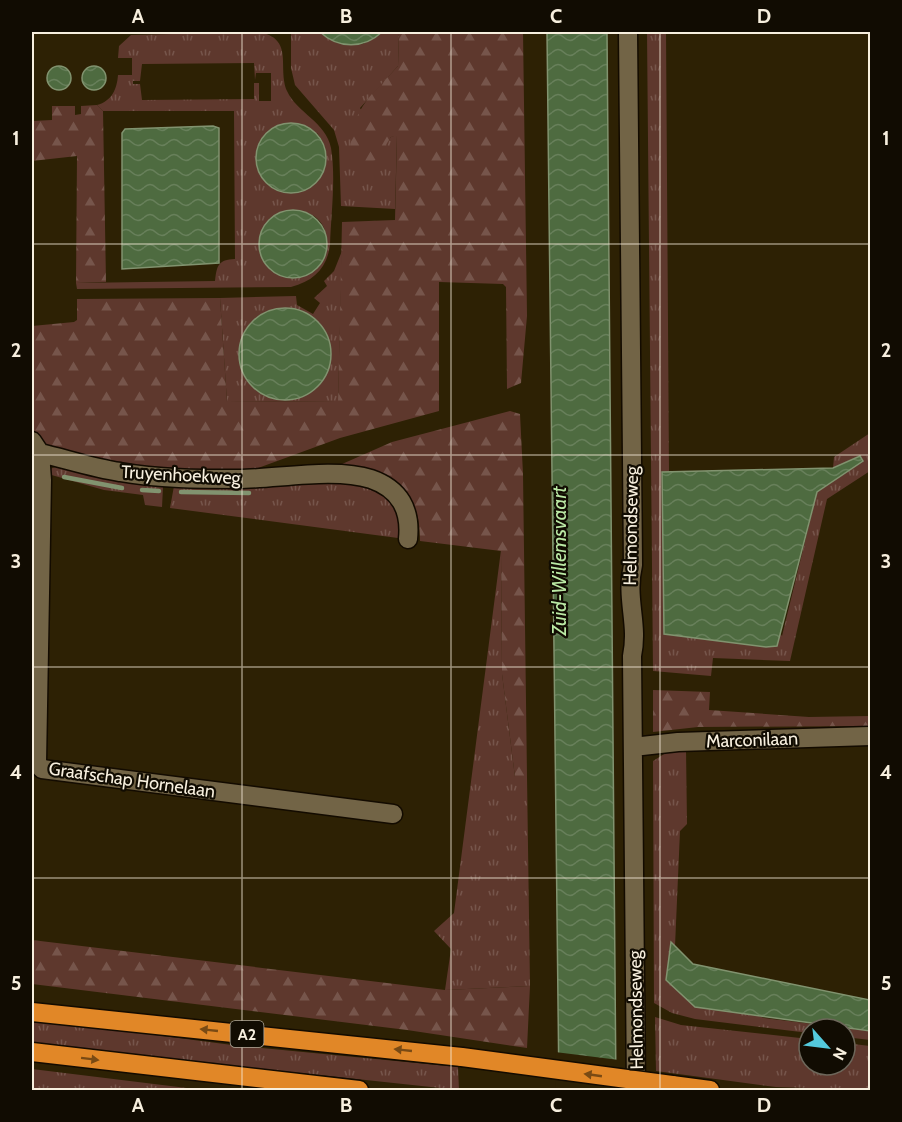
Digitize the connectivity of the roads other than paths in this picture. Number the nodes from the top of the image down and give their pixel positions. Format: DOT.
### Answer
graph roads {
  1 [pos="628,32"];
  2 [pos="36,447"];
  3 [pos="408,538"];
  4 [pos="870,736"];
  5 [pos="633,747"];
  6 [pos="393,814"];
  7 [pos="32,1012"];
  8 [pos="32,1052"];
  9 [pos="359,1090"];
  10 [pos="636,1090"];
  11 [pos="710,1090"];
  1 -- 5 [label="street, Helmondseweg"];
  2 -- 3 [label="street, Truyenhoekweg"];
  2 -- 6 [label="street, Graafschap Hornelaan"];
  4 -- 5 [label="street, Marconilaan"];
  5 -- 10 [label="street, Helmondseweg"];
  11 -- 7 [label="highway, A2, one-way, bridge"];
  8 -- 9 [label="highway, one-way"];
}
